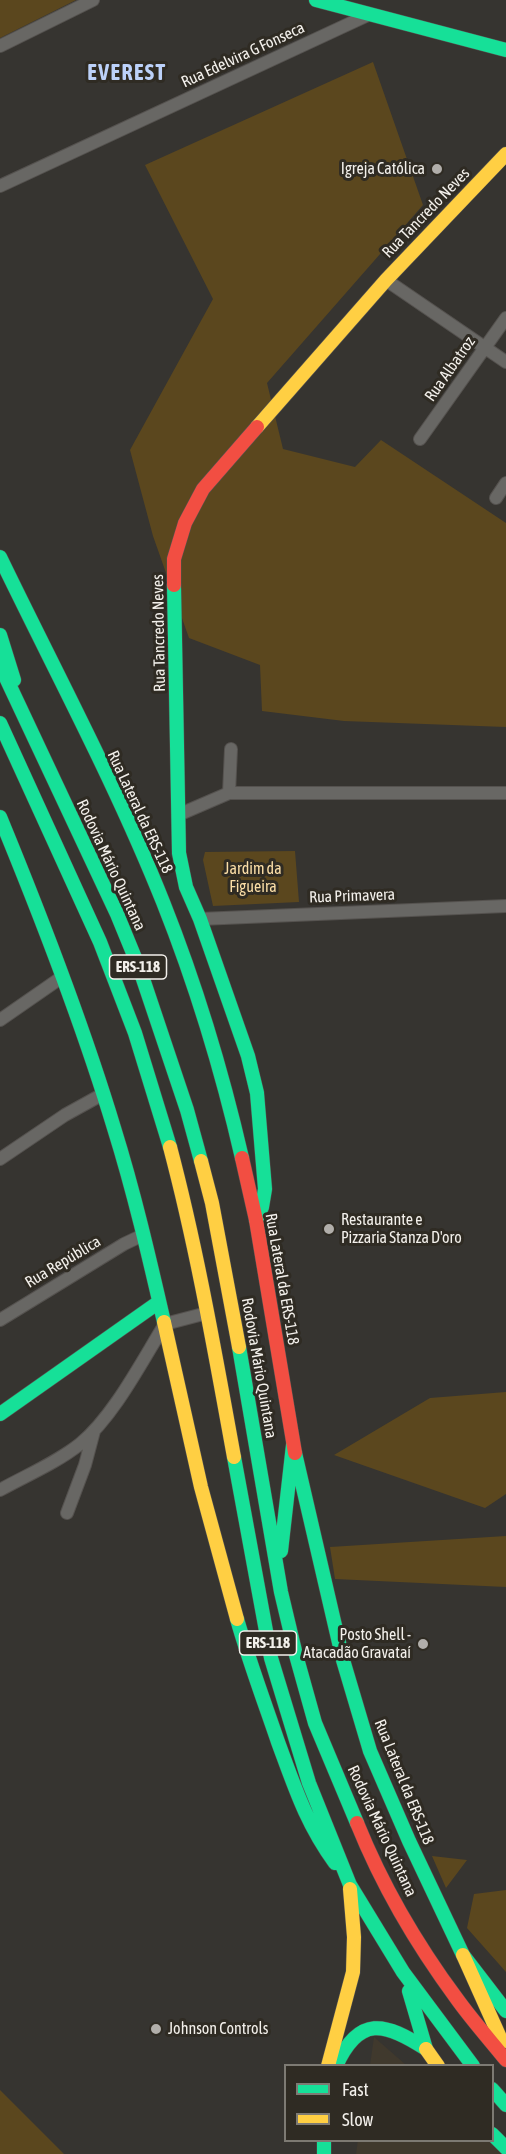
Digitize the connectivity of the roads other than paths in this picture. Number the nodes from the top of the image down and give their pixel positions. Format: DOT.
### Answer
graph roads {
  1 [pos="93,0"];
  2 [pos="316,0"];
  3 [pos="368,15"];
  4 [pos="0,46"];
  5 [pos="506,50"];
  6 [pos="506,154"];
  7 [pos="0,186"];
  8 [pos="386,280"];
  9 [pos="506,318"];
  10 [pos="485,348"];
  11 [pos="506,362"];
  12 [pos="420,439"];
  13 [pos="506,483"];
  14 [pos="496,498"];
  15 [pos="0,557"];
  16 [pos="0,634"];
  17 [pos="0,665"];
  18 [pos="19,705"];
  19 [pos="0,723"];
  20 [pos="231,749"];
  21 [pos="0,759"];
  22 [pos="29,787"];
  23 [pos="230,793"];
  24 [pos="506,793"];
  25 [pos="178,815"];
  26 [pos="0,817"];
  27 [pos="506,906"];
  28 [pos="200,919"];
  29 [pos="62,977"];
  30 [pos="0,1020"];
  31 [pos="103,1094"];
  32 [pos="258,1103"];
  33 [pos="232,1115"];
  34 [pos="0,1160"];
  35 [pos="256,1220"];
  36 [pos="144,1235"];
  37 [pos="159,1302"];
  38 [pos="207,1313"];
  39 [pos="0,1320"];
  40 [pos="165,1324"];
  41 [pos="0,1414"];
  42 [pos="94,1430"];
  43 [pos="293,1445"];
  44 [pos="0,1490"];
  45 [pos="67,1513"];
  46 [pos="278,1576"];
  47 [pos="350,1885"];
  48 [pos="462,1955"];
  49 [pos="403,1972"];
  50 [pos="506,2011"];
  51 [pos="426,2049"];
  52 [pos="506,2052"];
  53 [pos="506,2060"];
  54 [pos="328,2064"];
  55 [pos="337,2064"];
  56 [pos="437,2064"];
  57 [pos="471,2064"];
  58 [pos="494,2091"];
  59 [pos="506,2105"];
  60 [pos="494,2136"];
  61 [pos="506,2148"];
  1 -- 4 [label="street"];
  2 -- 3 [label="main road"];
  3 -- 5 [label="main road"];
  3 -- 7 [label="street, Rua Edelvira G Fonseca"];
  6 -- 8 [label="main road, Rua Tancredo Neves"];
  8 -- 10 [label="street"];
  8 -- 25 [label="main road, Rua Tancredo Neves"];
  9 -- 10 [label="street, Rua Albatroz"];
  10 -- 11 [label="street"];
  10 -- 12 [label="street, Rua Albatroz"];
  13 -- 14 [label="street"];
  15 -- 33 [label="main road, Rua Lateral da ERS-118"];
  16 -- 18 [label="main road"];
  17 -- 18 [label="main road, Rodovia Mário Quintana / ERS-118"];
  18 -- 46 [label="main road, Rodovia Mário Quintana / ERS-118"];
  19 -- 22 [label="main road, ERS-118"];
  20 -- 23 [label="street"];
  21 -- 22 [label="main road"];
  22 -- 38 [label="main road, ERS-118"];
  23 -- 24 [label="street"];
  23 -- 25 [label="street"];
  25 -- 28 [label="main road, Rua Tancredo Neves"];
  26 -- 29 [label="main road"];
  27 -- 28 [label="street, Rua Primavera"];
  28 -- 32 [label="main road, Rua Tancredo Neves"];
  29 -- 30 [label="street"];
  29 -- 31 [label="main road"];
  31 -- 34 [label="street"];
  31 -- 36 [label="main road"];
  32 -- 33 [label="main road"];
  32 -- 35 [label="main road, Rua Tancredo Neves"];
  33 -- 35 [label="main road, Rua Lateral da ERS-118"];
  35 -- 43 [label="main road, Rua Lateral da ERS-118"];
  36 -- 37 [label="main road"];
  36 -- 39 [label="street, Rua República"];
  37 -- 40 [label="main road"];
  37 -- 41 [label="main road"];
  38 -- 40 [label="street"];
  38 -- 47 [label="main road, ERS-118"];
  40 -- 42 [label="street"];
  40 -- 47 [label="main road"];
  42 -- 44 [label="street"];
  42 -- 45 [label="street"];
  43 -- 46 [label="main road"];
  43 -- 48 [label="main road, Rua Lateral da ERS-118"];
  46 -- 53 [label="main road, Rodovia Mário Quintana / ERS-118"];
  47 -- 49 [label="main road, ERS-118"];
  47 -- 54 [label="main road"];
  48 -- 50 [label="main road, Rua Lateral da ERS-118"];
  48 -- 52 [label="main road"];
  49 -- 51 [label="main road"];
  49 -- 57 [label="main road, ERS-118"];
  51 -- 55 [label="main road"];
  51 -- 56 [label="main road"];
  58 -- 59 [label="main road"];
  60 -- 61 [label="main road"];
}
